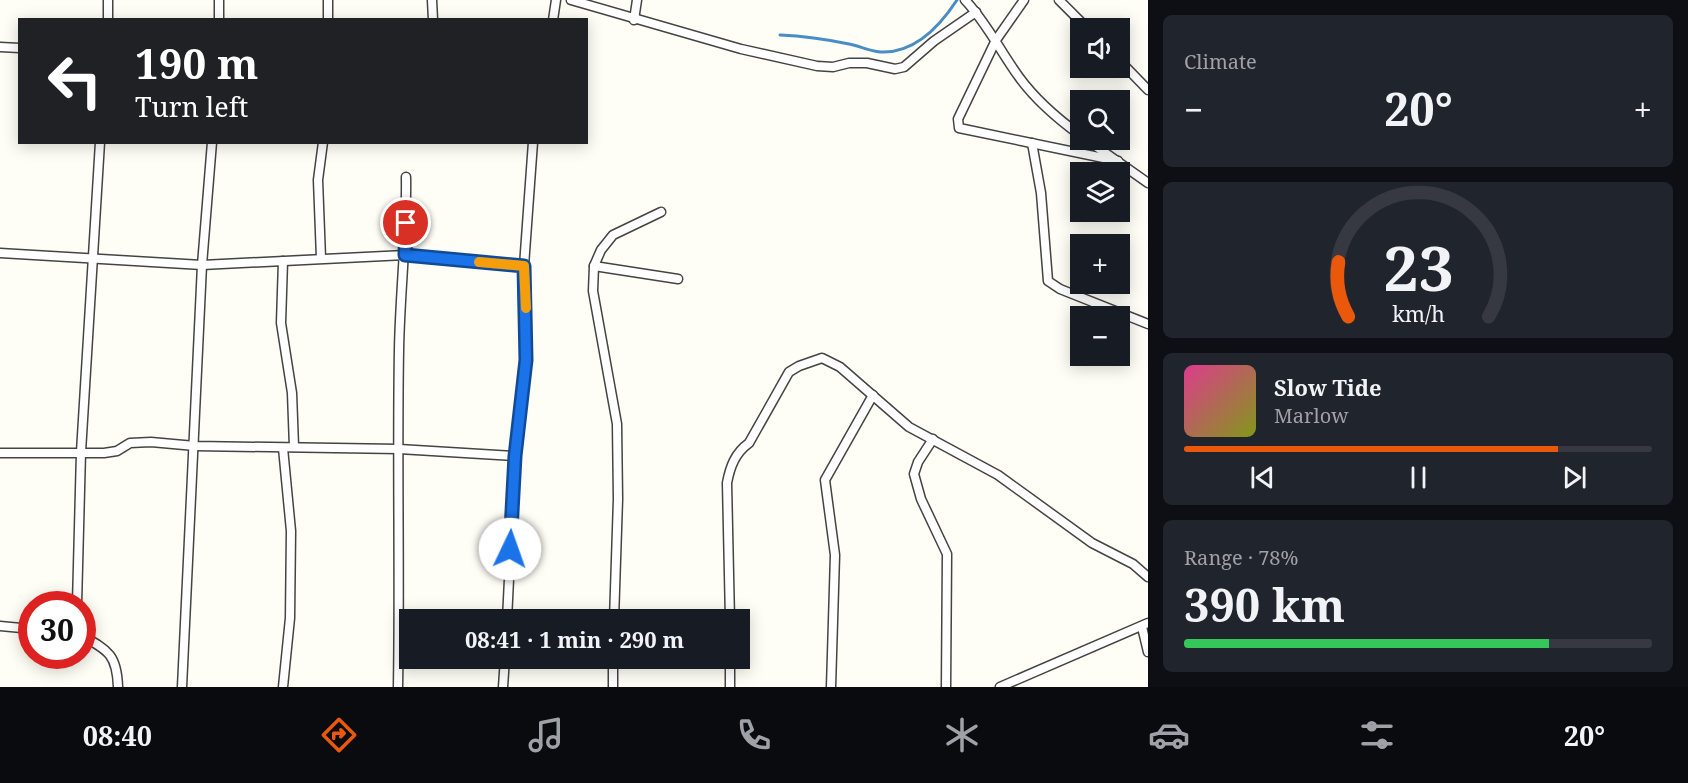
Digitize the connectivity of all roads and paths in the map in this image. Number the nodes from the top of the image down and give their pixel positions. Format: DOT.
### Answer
graph roads {
  1 [pos="108,0"];
  2 [pos="219,0"];
  3 [pos="328,0"];
  4 [pos="432,0"];
  5 [pos="556,0"];
  6 [pos="571,0"];
  7 [pos="637,0"];
  8 [pos="965,0"];
  9 [pos="1024,0"];
  10 [pos="1059,0"];
  11 [pos="976,12"];
  12 [pos="108,18"];
  13 [pos="219,18"];
  14 [pos="328,18"];
  15 [pos="433,18"];
  16 [pos="553,18"];
  17 [pos="1078,18"];
  18 [pos="634,20"];
  19 [pos="996,40"];
  20 [pos="0,47"];
  21 [pos="18,48"];
  22 [pos="1130,71"];
  23 [pos="1148,90"];
  24 [pos="1070,127"];
  25 [pos="1032,143"];
  26 [pos="100,144"];
  27 [pos="212,144"];
  28 [pos="323,144"];
  29 [pos="533,144"];
  30 [pos="1102,150"];
  31 [pos="1118,161"];
  32 [pos="406,177"];
  33 [pos="1148,183"];
  34 [pos="661,212"];
  35 [pos="0,253"];
  36 [pos="405,255"];
  37 [pos="92,258"];
  38 [pos="321,258"];
  39 [pos="283,261"];
  40 [pos="202,265"];
  41 [pos="524,266"];
  42 [pos="594,266"];
  43 [pos="678,279"];
  44 [pos="1148,324"];
  45 [pos="873,395"];
  46 [pos="933,439"];
  47 [pos="195,446"];
  48 [pos="294,447"];
  49 [pos="284,448"];
  50 [pos="399,449"];
  51 [pos="81,452"];
  52 [pos="0,453"];
  53 [pos="515,456"];
  54 [pos="1148,577"];
  55 [pos="77,591"];
  56 [pos="508,609"];
  57 [pos="615,609"];
  58 [pos="730,609"];
  59 [pos="1145,625"];
  60 [pos="0,626"];
  61 [pos="18,628"];
  62 [pos="96,645"];
  63 [pos="1148,652"];
  64 [pos="504,669"];
  65 [pos="613,669"];
  66 [pos="730,669"];
  67 [pos="118,687"];
  68 [pos="182,687"];
  69 [pos="283,687"];
  70 [pos="398,687"];
  71 [pos="503,687"];
  72 [pos="613,687"];
  73 [pos="730,687"];
  74 [pos="831,687"];
  75 [pos="946,687"];
  76 [pos="1000,687"];
  1 -- 12 [label="street"];
  2 -- 13 [label="street"];
  3 -- 14 [label="street"];
  4 -- 15 [label="street"];
  5 -- 16 [label="street"];
  6 -- 18 [label="street"];
  7 -- 18 [label="street"];
  8 -- 11 [label="street"];
  9 -- 19 [label="street"];
  10 -- 17 [label="street"];
  11 -- 18 [label="street"];
  11 -- 19 [label="street"];
  19 -- 24 [label="street"];
  19 -- 25 [label="street"];
  20 -- 21 [label="street"];
  22 -- 23 [label="street"];
  25 -- 31 [label="street"];
  25 -- 44 [label="street"];
  26 -- 37 [label="street"];
  27 -- 40 [label="street"];
  28 -- 38 [label="street"];
  29 -- 41 [label="street"];
  30 -- 31 [label="street"];
  31 -- 33 [label="street"];
  32 -- 36 [label="street"];
  34 -- 42 [label="street"];
  35 -- 37 [label="street"];
  36 -- 38 [label="street"];
  36 -- 41 [label="street"];
  36 -- 50 [label="street"];
  37 -- 40 [label="street"];
  37 -- 51 [label="street"];
  38 -- 39 [label="street"];
  39 -- 40 [label="street"];
  39 -- 48 [label="street"];
  40 -- 47 [label="street"];
  41 -- 53 [label="street"];
  42 -- 43 [label="street"];
  42 -- 57 [label="street"];
  45 -- 46 [label="street"];
  45 -- 58 [label="street"];
  45 -- 74 [label="street"];
  46 -- 54 [label="street"];
  46 -- 75 [label="street"];
  47 -- 49 [label="street"];
  47 -- 51 [label="street"];
  47 -- 68 [label="street"];
  48 -- 49 [label="street"];
  48 -- 50 [label="street"];
  49 -- 69 [label="street"];
  50 -- 53 [label="street"];
  50 -- 70 [label="street"];
  51 -- 52 [label="street"];
  51 -- 55 [label="street"];
  53 -- 56 [label="street"];
  59 -- 63 [label="street"];
  59 -- 76 [label="street"];
  60 -- 61 [label="street"];
  62 -- 67 [label="street"];
  64 -- 71 [label="street"];
  65 -- 72 [label="street"];
  66 -- 73 [label="street"];
}
